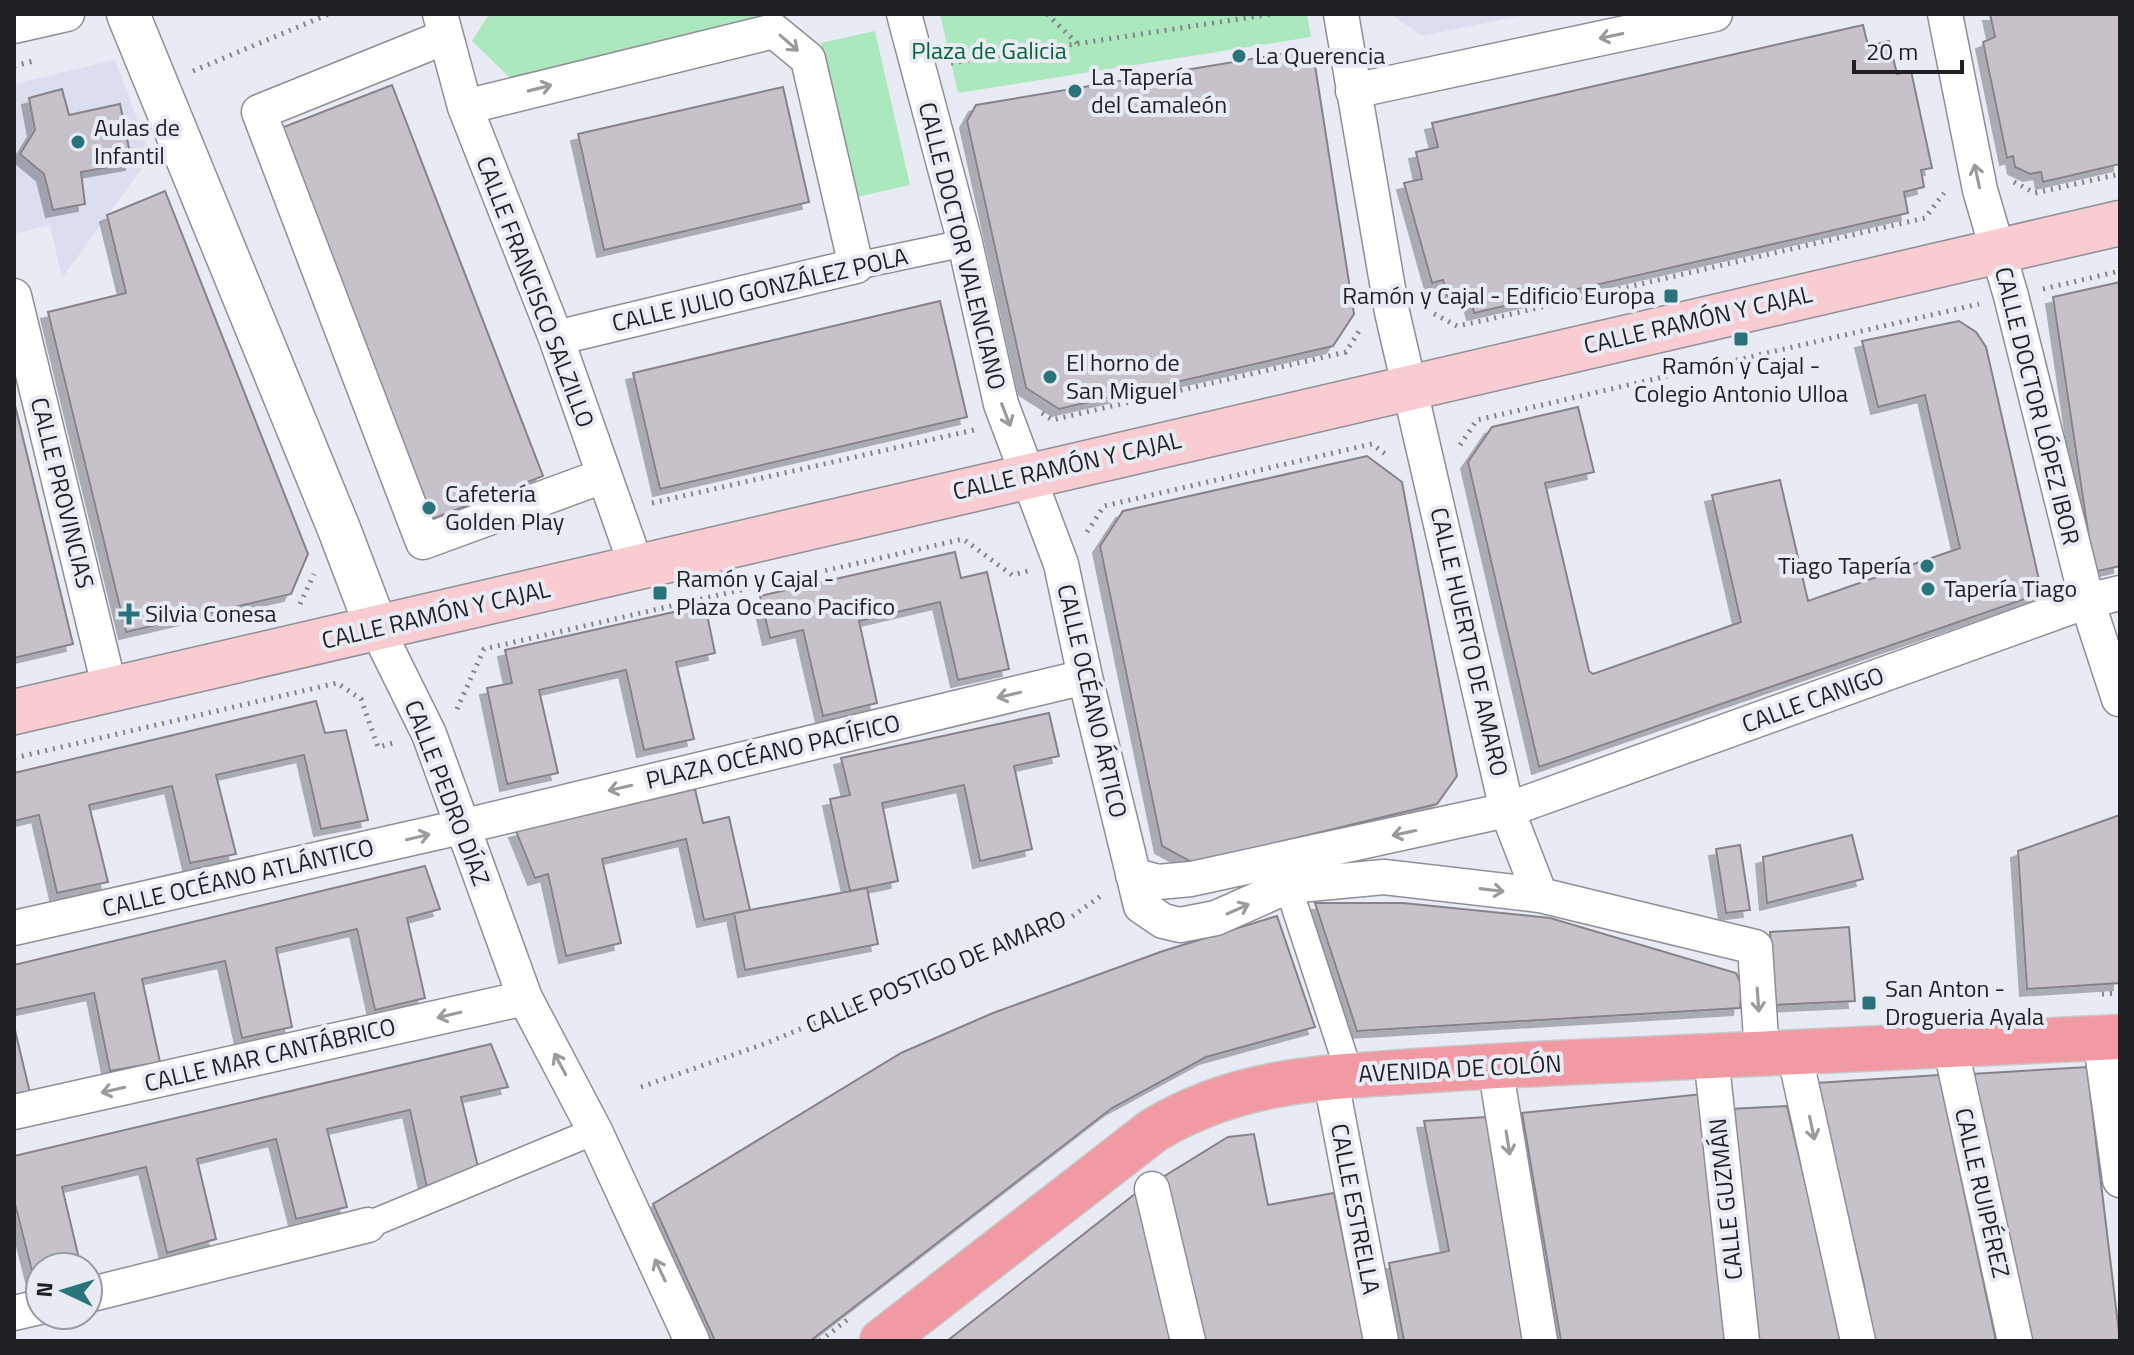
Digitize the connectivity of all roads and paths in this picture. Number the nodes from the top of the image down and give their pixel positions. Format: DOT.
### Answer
graph roads {
  1 [pos="67,14"];
  2 [pos="128,14"];
  3 [pos="329,14"];
  4 [pos="904,14"];
  5 [pos="1047,14"];
  6 [pos="1212,14"];
  7 [pos="1272,14"];
  8 [pos="1341,14"];
  9 [pos="1715,14"];
  10 [pos="1945,14"];
  11 [pos="1209,23"];
  12 [pos="14,26"];
  13 [pos="442,26"];
  14 [pos="1077,43"];
  15 [pos="41,59"];
  16 [pos="14,66"];
  17 [pos="919,70"];
  18 [pos="190,72"];
  19 [pos="1353,91"];
  20 [pos="465,107"];
  21 [pos="2120,174"];
  22 [pos="1977,178"];
  23 [pos="2120,223"];
  24 [pos="965,243"];
  25 [pos="1997,251"];
  26 [pos="856,266"];
  27 [pos="2120,271"];
  28 [pos="14,296"];
  29 [pos="2011,296"];
  30 [pos="1392,312"];
  31 [pos="556,338"];
  32 [pos="1409,386"];
  33 [pos="1001,404"];
  34 [pos="1428,461"];
  35 [pos="1028,474"];
  36 [pos="603,476"];
  37 [pos="616,511"];
  38 [pos="1079,545"];
  39 [pos="637,568"];
  40 [pos="1012,575"];
  41 [pos="2120,593"];
  42 [pos="2087,601"];
  43 [pos="377,629"];
  44 [pos="1085,677"];
  45 [pos="110,690"];
  46 [pos="2119,699"];
  47 [pos="14,712"];
  48 [pos="454,715"];
  49 [pos="378,747"];
  50 [pos="14,758"];
  51 [pos="1507,810"];
  52 [pos="461,827"];
  53 [pos="1133,875"];
  54 [pos="1288,886"];
  55 [pos="1540,895"];
  56 [pos="14,928"];
  57 [pos="525,998"];
  58 [pos="2110,1037"];
  59 [pos="1950,1045"];
  60 [pos="1778,1053"];
  61 [pos="1711,1056"];
  62 [pos="1495,1066"];
  63 [pos="1340,1076"];
  64 [pos="641,1087"];
  65 [pos="14,1112"];
  66 [pos="595,1131"];
  67 [pos="2120,1180"];
  68 [pos="1152,1189"];
  69 [pos="368,1225"];
  70 [pos="104,1291"];
  71 [pos="692,1341"];
  72 [pos="882,1341"];
  73 [pos="1188,1341"];
  74 [pos="1381,1341"];
  75 [pos="1540,1341"];
  76 [pos="1742,1341"];
  77 [pos="1858,1341"];
  78 [pos="2015,1341"];
  1 -- 12 [label="street"];
  2 -- 43 [label="street, CALLE PEDRO DÍAZ"];
  3 -- 18 [label="path"];
  4 -- 17 [label="street, CALLE DOCTOR VALENCIANO"];
  5 -- 14 [label="path"];
  6 -- 11 [label="path"];
  7 -- 11 [label="path"];
  8 -- 19 [label="street, CALLE HUERTO DE AMARO"];
  9 -- 19 [label="street, one-way"];
  22 -- 10 [label="street, CALLE DOCTOR LÓPEZ IBOR, one-way"];
  11 -- 14 [label="path"];
  13 -- 20 [label="street, CALLE FRANCISCO SALZILLO"];
  13 -- 36 [label="street"];
  14 -- 17 [label="path"];
  15 -- 16 [label="path"];
  17 -- 24 [label="street, CALLE DOCTOR VALENCIANO"];
  19 -- 30 [label="street, CALLE HUERTO DE AMARO"];
  20 -- 26 [label="street, one-way"];
  20 -- 31 [label="street, CALLE FRANCISCO SALZILLO"];
  21 -- 22 [label="path"];
  22 -- 25 [label="street, CALLE DOCTOR LÓPEZ IBOR"];
  22 -- 30 [label="path"];
  23 -- 25 [label="main road, CALLE RAMÓN Y CAJAL"];
  24 -- 26 [label="street, CALLE JULIO GONZÁLEZ POLA"];
  24 -- 33 [label="street, CALLE DOCTOR VALENCIANO"];
  25 -- 29 [label="street, CALLE DOCTOR LÓPEZ IBOR"];
  25 -- 32 [label="main road, CALLE RAMÓN Y CAJAL"];
  26 -- 31 [label="street, CALLE JULIO GONZÁLEZ POLA"];
  27 -- 29 [label="path"];
  28 -- 45 [label="street, CALLE PROVINCIAS"];
  29 -- 34 [label="path"];
  29 -- 42 [label="street, CALLE DOCTOR LÓPEZ IBOR"];
  30 -- 32 [label="street, CALLE HUERTO DE AMARO"];
  30 -- 33 [label="path"];
  31 -- 36 [label="street, CALLE FRANCISCO SALZILLO"];
  32 -- 34 [label="street, CALLE HUERTO DE AMARO"];
  32 -- 35 [label="main road, CALLE RAMÓN Y CAJAL"];
  33 -- 35 [label="street, CALLE DOCTOR VALENCIANO, one-way"];
  33 -- 37 [label="path"];
  34 -- 38 [label="path"];
  34 -- 51 [label="street, CALLE HUERTO DE AMARO"];
  35 -- 39 [label="main road, CALLE RAMÓN Y CAJAL"];
  35 -- 44 [label="street, CALLE OCÉANO ÁRTICO"];
  36 -- 37 [label="street, CALLE FRANCISCO SALZILLO"];
  37 -- 39 [label="street, CALLE FRANCISCO SALZILLO"];
  39 -- 43 [label="main road, CALLE RAMÓN Y CAJAL"];
  40 -- 48 [label="path"];
  41 -- 42 [label="street, CALLE CANIGO"];
  42 -- 46 [label="street, CALLE DOCTOR LÓPEZ IBOR"];
  42 -- 51 [label="street, CALLE CANIGO"];
  43 -- 45 [label="main road, CALLE RAMÓN Y CAJAL"];
  43 -- 52 [label="street, CALLE PEDRO DÍAZ"];
  44 -- 52 [label="street, PLAZA OCÉANO PACÍFICO, one-way"];
  44 -- 53 [label="street, CALLE OCÉANO ÁRTICO"];
  45 -- 47 [label="main road, CALLE RAMÓN Y CAJAL"];
  49 -- 50 [label="path"];
  51 -- 53 [label="street, one-way"];
  51 -- 55 [label="street, CALLE HUERTO DE AMARO"];
  56 -- 52 [label="street, CALLE OCÉANO ATLÁNTICO, one-way"];
  52 -- 57 [label="street, CALLE PEDRO DÍAZ"];
  53 -- 54 [label="street, CALLE OCÉANO ÁRTICO, one-way"];
  53 -- 64 [label="path, CALLE POSTIGO DE AMARO"];
  54 -- 55 [label="street, one-way"];
  54 -- 63 [label="street"];
  55 -- 60 [label="street, one-way"];
  57 -- 65 [label="street, CALLE MAR CANTÁBRICO, one-way"];
  66 -- 57 [label="street, CALLE PEDRO DÍAZ, one-way"];
  58 -- 59 [label="main road, AVENIDA DE COLÓN"];
  58 -- 67 [label="street"];
  59 -- 60 [label="main road, AVENIDA DE COLÓN"];
  59 -- 78 [label="street, CALLE RUIPÉREZ"];
  60 -- 61 [label="main road, AVENIDA DE COLÓN"];
  60 -- 77 [label="street, one-way"];
  61 -- 62 [label="main road, AVENIDA DE COLÓN"];
  61 -- 76 [label="street, CALLE GUZMÁN"];
  62 -- 63 [label="main road, AVENIDA DE COLÓN"];
  62 -- 75 [label="street, one-way"];
  63 -- 72 [label="main road, AVENIDA DE COLÓN"];
  63 -- 74 [label="street, CALLE ESTRELLA"];
  66 -- 69 [label="street"];
  71 -- 66 [label="street, CALLE PEDRO DÍAZ, one-way"];
  68 -- 73 [label="street"];
  69 -- 70 [label="street"];
}
